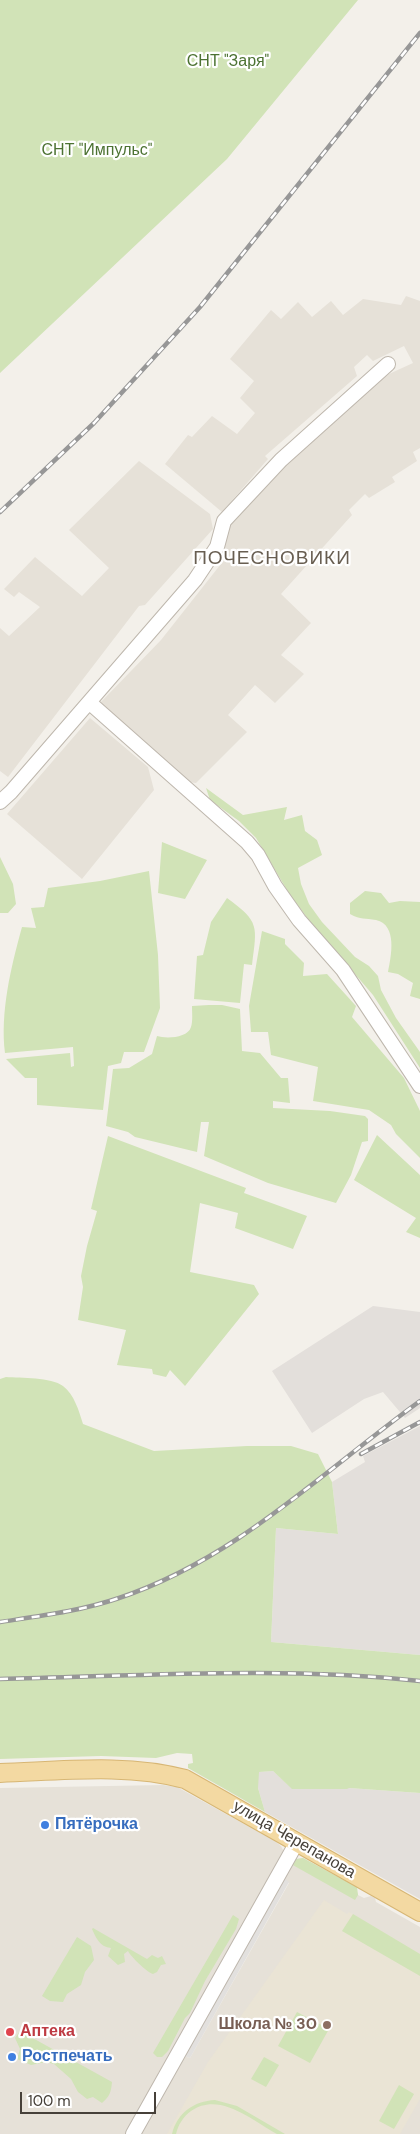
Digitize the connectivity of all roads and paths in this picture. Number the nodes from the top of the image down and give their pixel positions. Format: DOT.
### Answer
graph roads {
  1 [pos="388,364"];
  2 [pos="90,703"];
  3 [pos="0,802"];
  4 [pos="420,1086"];
  5 [pos="0,1773"];
  6 [pos="298,1842"];
  7 [pos="420,1912"];
  8 [pos="133,2134"];
  1 -- 2 [label="street"];
  2 -- 3 [label="street"];
  2 -- 4 [label="street"];
  5 -- 6 [label="main road, улица Черепанова"];
  6 -- 7 [label="main road, улица Черепанова"];
  6 -- 8 [label="street"];
}
